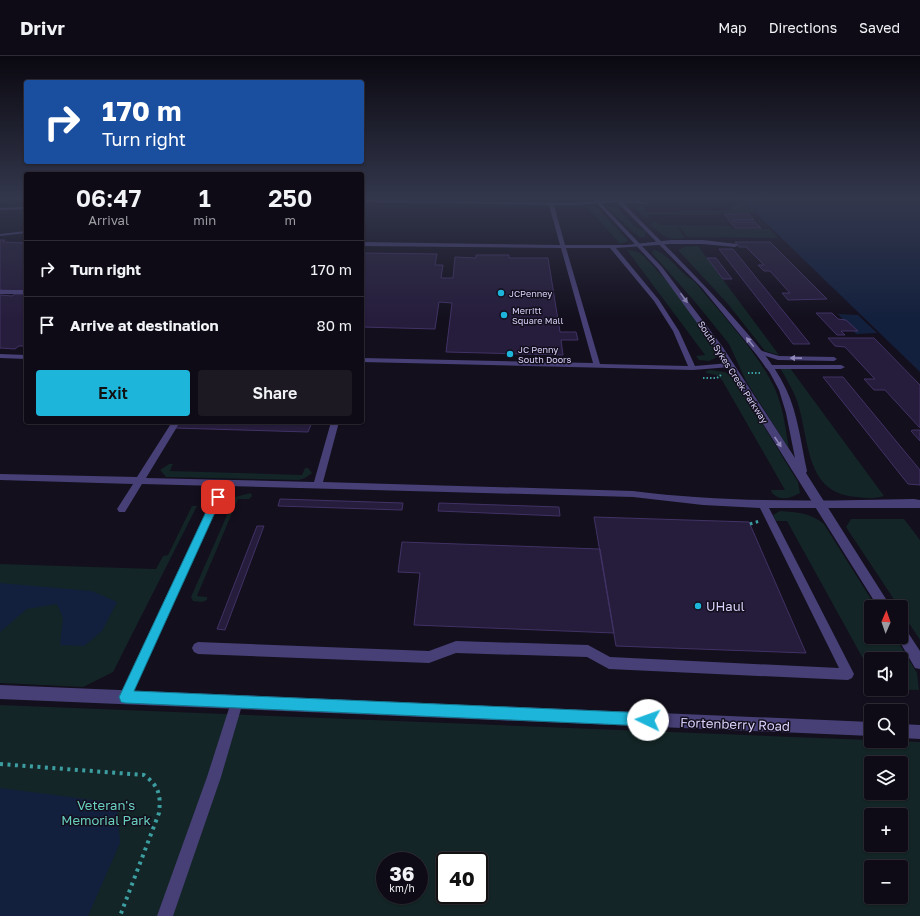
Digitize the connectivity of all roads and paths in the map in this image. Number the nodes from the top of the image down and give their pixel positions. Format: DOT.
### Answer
graph roads {
  1 [pos="561,239"];
  2 [pos="632,239"];
  3 [pos="657,239"];
  4 [pos="364,244"];
  5 [pos="662,244"];
  6 [pos="735,245"];
  7 [pos="563,246"];
  8 [pos="638,246"];
  9 [pos="612,247"];
  10 [pos="0,292"];
  11 [pos="24,292"];
  12 [pos="759,352"];
  13 [pos="0,356"];
  14 [pos="24,357"];
  15 [pos="834,359"];
  16 [pos="364,360"];
  17 [pos="730,365"];
  18 [pos="597,366"];
  19 [pos="841,367"];
  20 [pos="694,368"];
  21 [pos="771,370"];
  22 [pos="734,373"];
  23 [pos="699,378"];
  24 [pos="175,424"];
  25 [pos="334,424"];
  26 [pos="0,477"];
  27 [pos="803,477"];
  28 [pos="140,481"];
  29 [pos="224,483"];
  30 [pos="318,486"];
  31 [pos="919,501"];
  32 [pos="762,503"];
  33 [pos="821,504"];
  34 [pos="122,509"];
  35 [pos="881,600"];
  36 [pos="908,643"];
  37 [pos="198,648"];
  38 [pos="920,663"];
  39 [pos="0,692"];
  40 [pos="125,697"];
  41 [pos="237,702"];
  42 [pos="864,730"];
  43 [pos="908,731"];
  44 [pos="920,732"];
  45 [pos="0,764"];
  46 [pos="120,916"];
  47 [pos="165,916"];
  1 -- 7 [label="lane"];
  2 -- 8 [label="street, South Sykes Creek Parkway"];
  3 -- 5 [label="street, South Sykes Creek Parkway"];
  4 -- 7 [label="lane"];
  5 -- 6 [label="lane"];
  5 -- 8 [label="lane"];
  12 -- 5 [label="street, South Sykes Creek Parkway, one-way"];
  7 -- 9 [label="lane"];
  7 -- 18 [label="lane"];
  8 -- 9 [label="lane"];
  8 -- 17 [label="street, South Sykes Creek Parkway, one-way"];
  9 -- 20 [label="lane"];
  10 -- 11 [label="lane"];
  15 -- 12 [label="lane, one-way"];
  12 -- 21 [label="street, South Sykes Creek Parkway"];
  13 -- 14 [label="lane"];
  16 -- 18 [label="lane"];
  17 -- 20 [label="lane"];
  17 -- 22 [label="street, South Sykes Creek Parkway"];
  18 -- 20 [label="lane"];
  19 -- 21 [label="lane"];
  21 -- 22 [label="path"];
  21 -- 27 [label="street, South Sykes Creek Parkway"];
  22 -- 23 [label="path"];
  22 -- 27 [label="street, South Sykes Creek Parkway, one-way"];
  24 -- 28 [label="lane"];
  25 -- 30 [label="lane"];
  26 -- 28 [label="lane"];
  27 -- 33 [label="street, South Sykes Creek Parkway"];
  28 -- 29 [label="lane"];
  28 -- 34 [label="lane"];
  29 -- 30 [label="lane"];
  29 -- 40 [label="lane"];
  30 -- 32 [label="lane"];
  31 -- 33 [label="lane"];
  32 -- 33 [label="lane"];
  32 -- 37 [label="lane"];
  33 -- 35 [label="street, South Sykes Creek Parkway"];
  36 -- 38 [label="street"];
  39 -- 40 [label="street, Fortenberry Road"];
  40 -- 41 [label="street, Fortenberry Road"];
  41 -- 42 [label="street, Fortenberry Road"];
  41 -- 47 [label="lane"];
  43 -- 44 [label="street"];
  45 -- 46 [label="path"];
}
